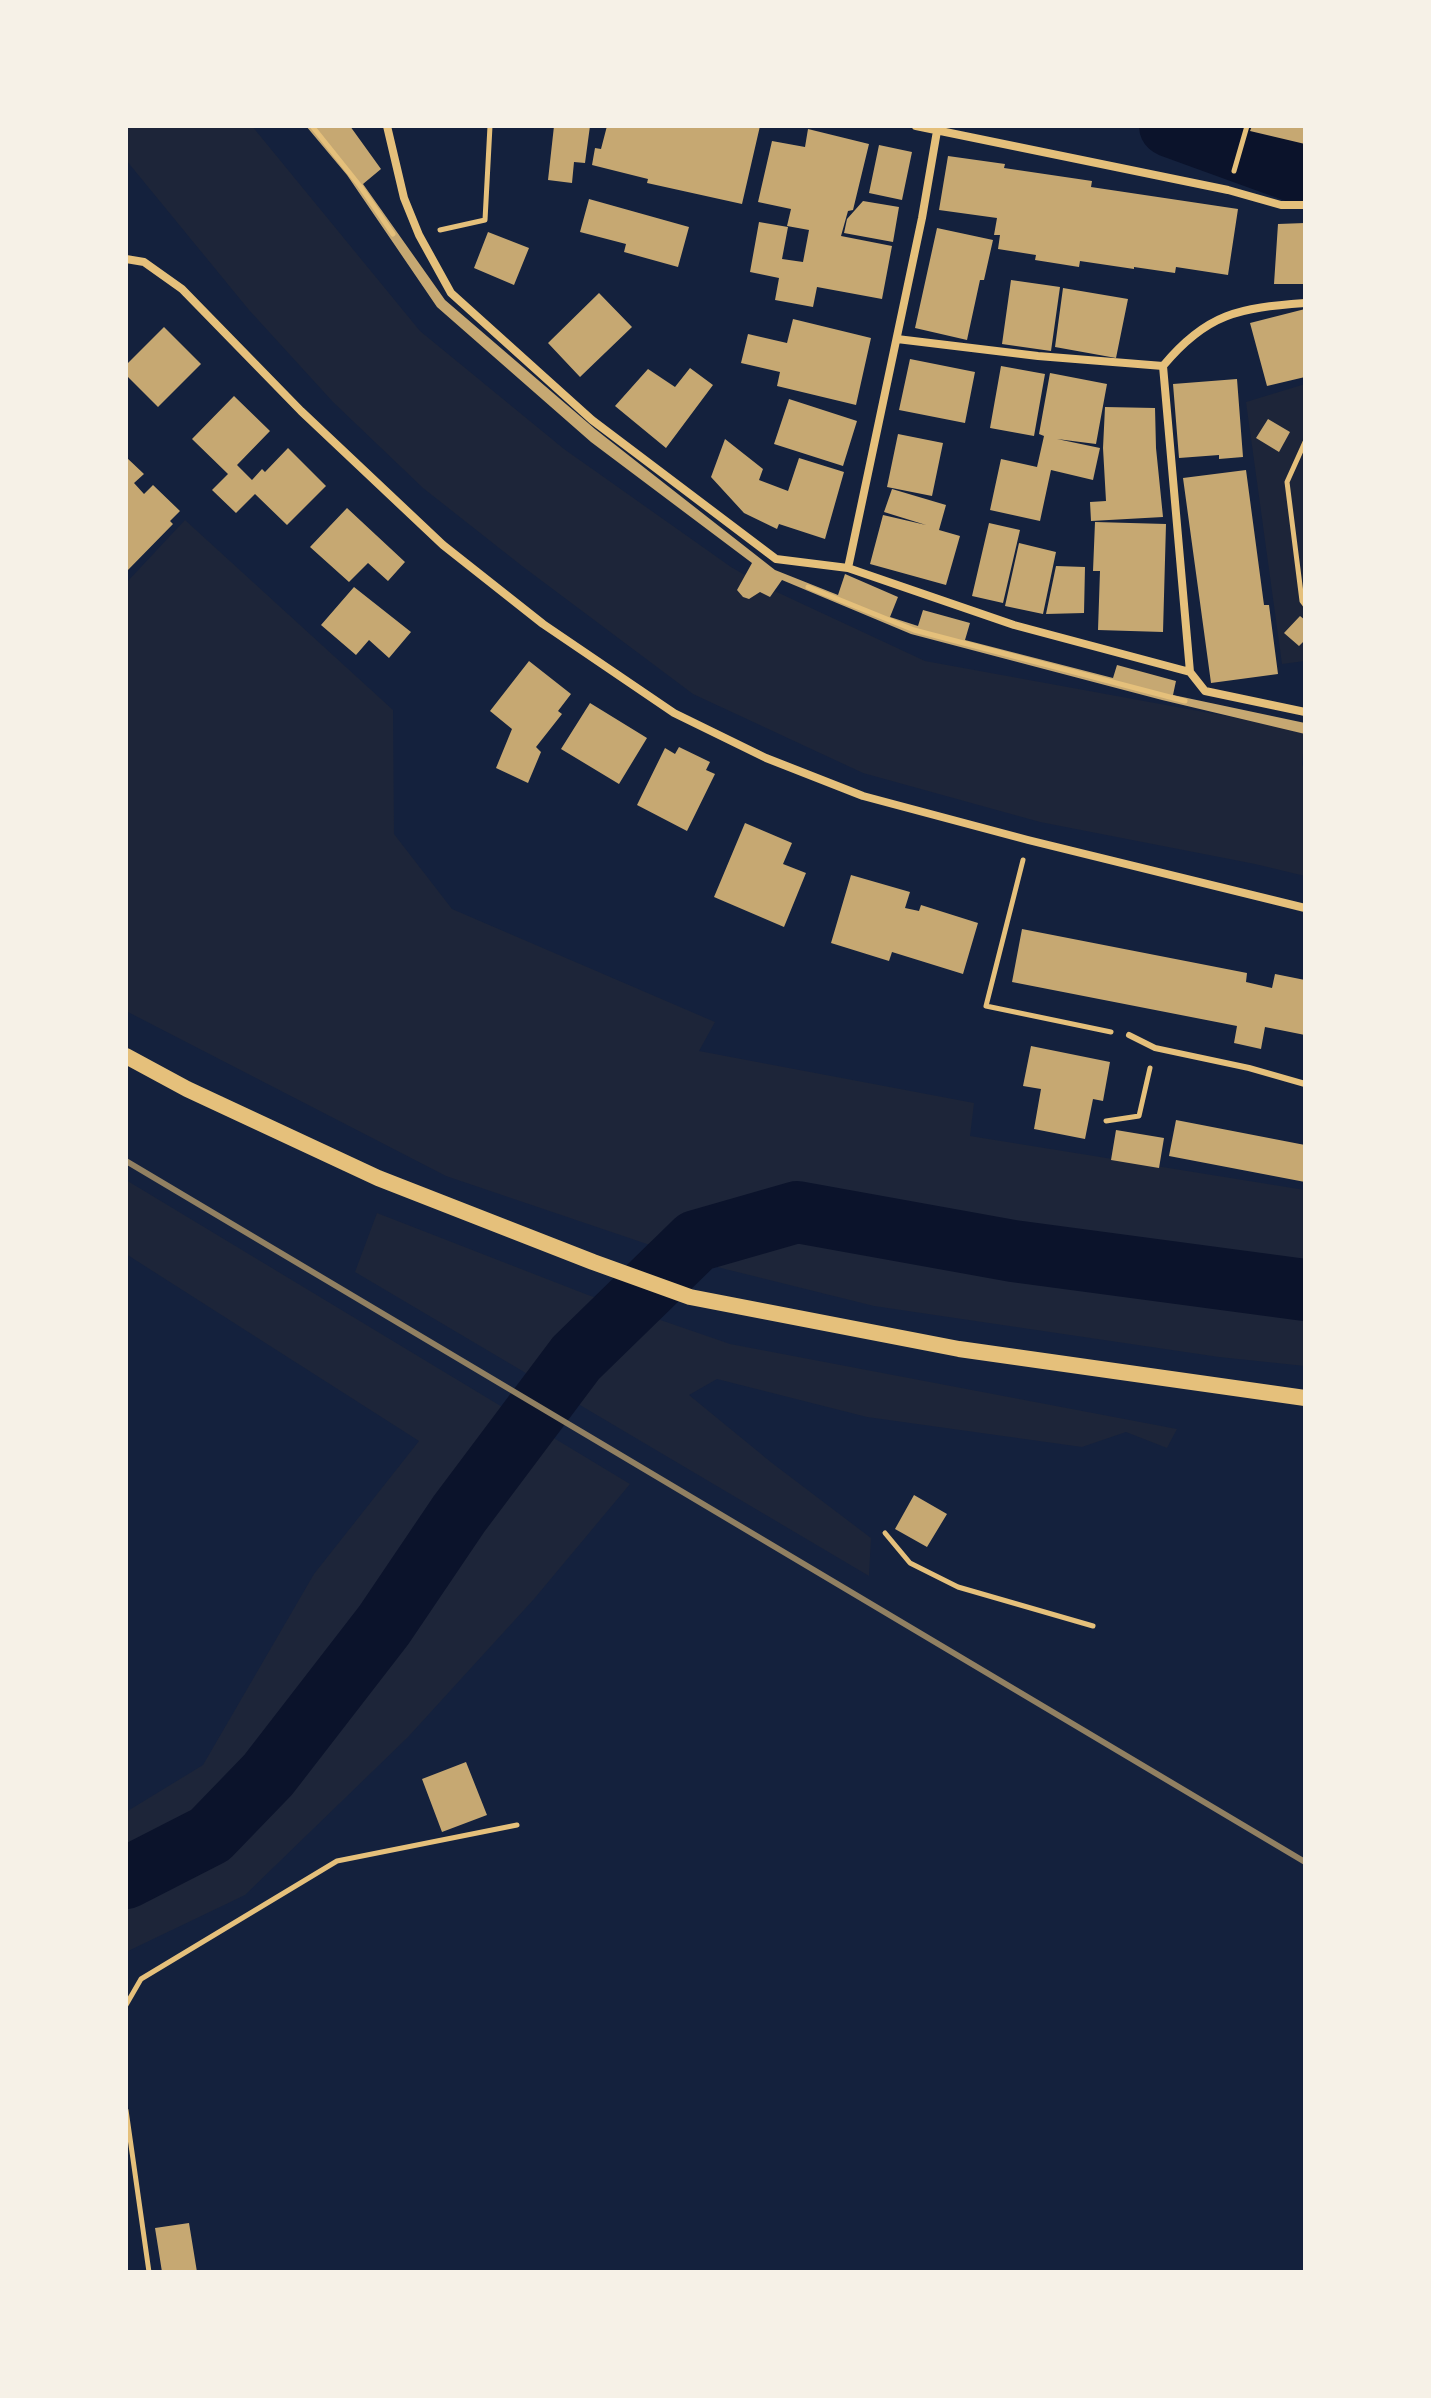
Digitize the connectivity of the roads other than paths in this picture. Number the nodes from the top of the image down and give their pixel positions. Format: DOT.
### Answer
graph roads {
  1 [pos="387,126"];
  2 [pos="916,126"];
  3 [pos="937,131"];
  4 [pos="963,131"];
  5 [pos="1305,205"];
  6 [pos="126,259"];
  7 [pos="1305,303"];
  8 [pos="897,339"];
  9 [pos="1163,366"];
  10 [pos="848,568"];
  11 [pos="1190,672"];
  12 [pos="1305,712"];
  13 [pos="1305,908"];
  14 [pos="1129,1035"];
  15 [pos="126,1056"];
  16 [pos="1305,1084"];
  17 [pos="1305,1398"];
  1 -- 10 [label="street"];
  2 -- 3 [label="street"];
  3 -- 4 [label="street"];
  3 -- 8 [label="street"];
  4 -- 5 [label="street"];
  6 -- 13 [label="street"];
  7 -- 9 [label="street"];
  8 -- 9 [label="street"];
  8 -- 10 [label="street"];
  9 -- 11 [label="street"];
  10 -- 11 [label="street"];
  11 -- 12 [label="street"];
  14 -- 16 [label="lane"];
  15 -- 17 [label="main road"];
}
